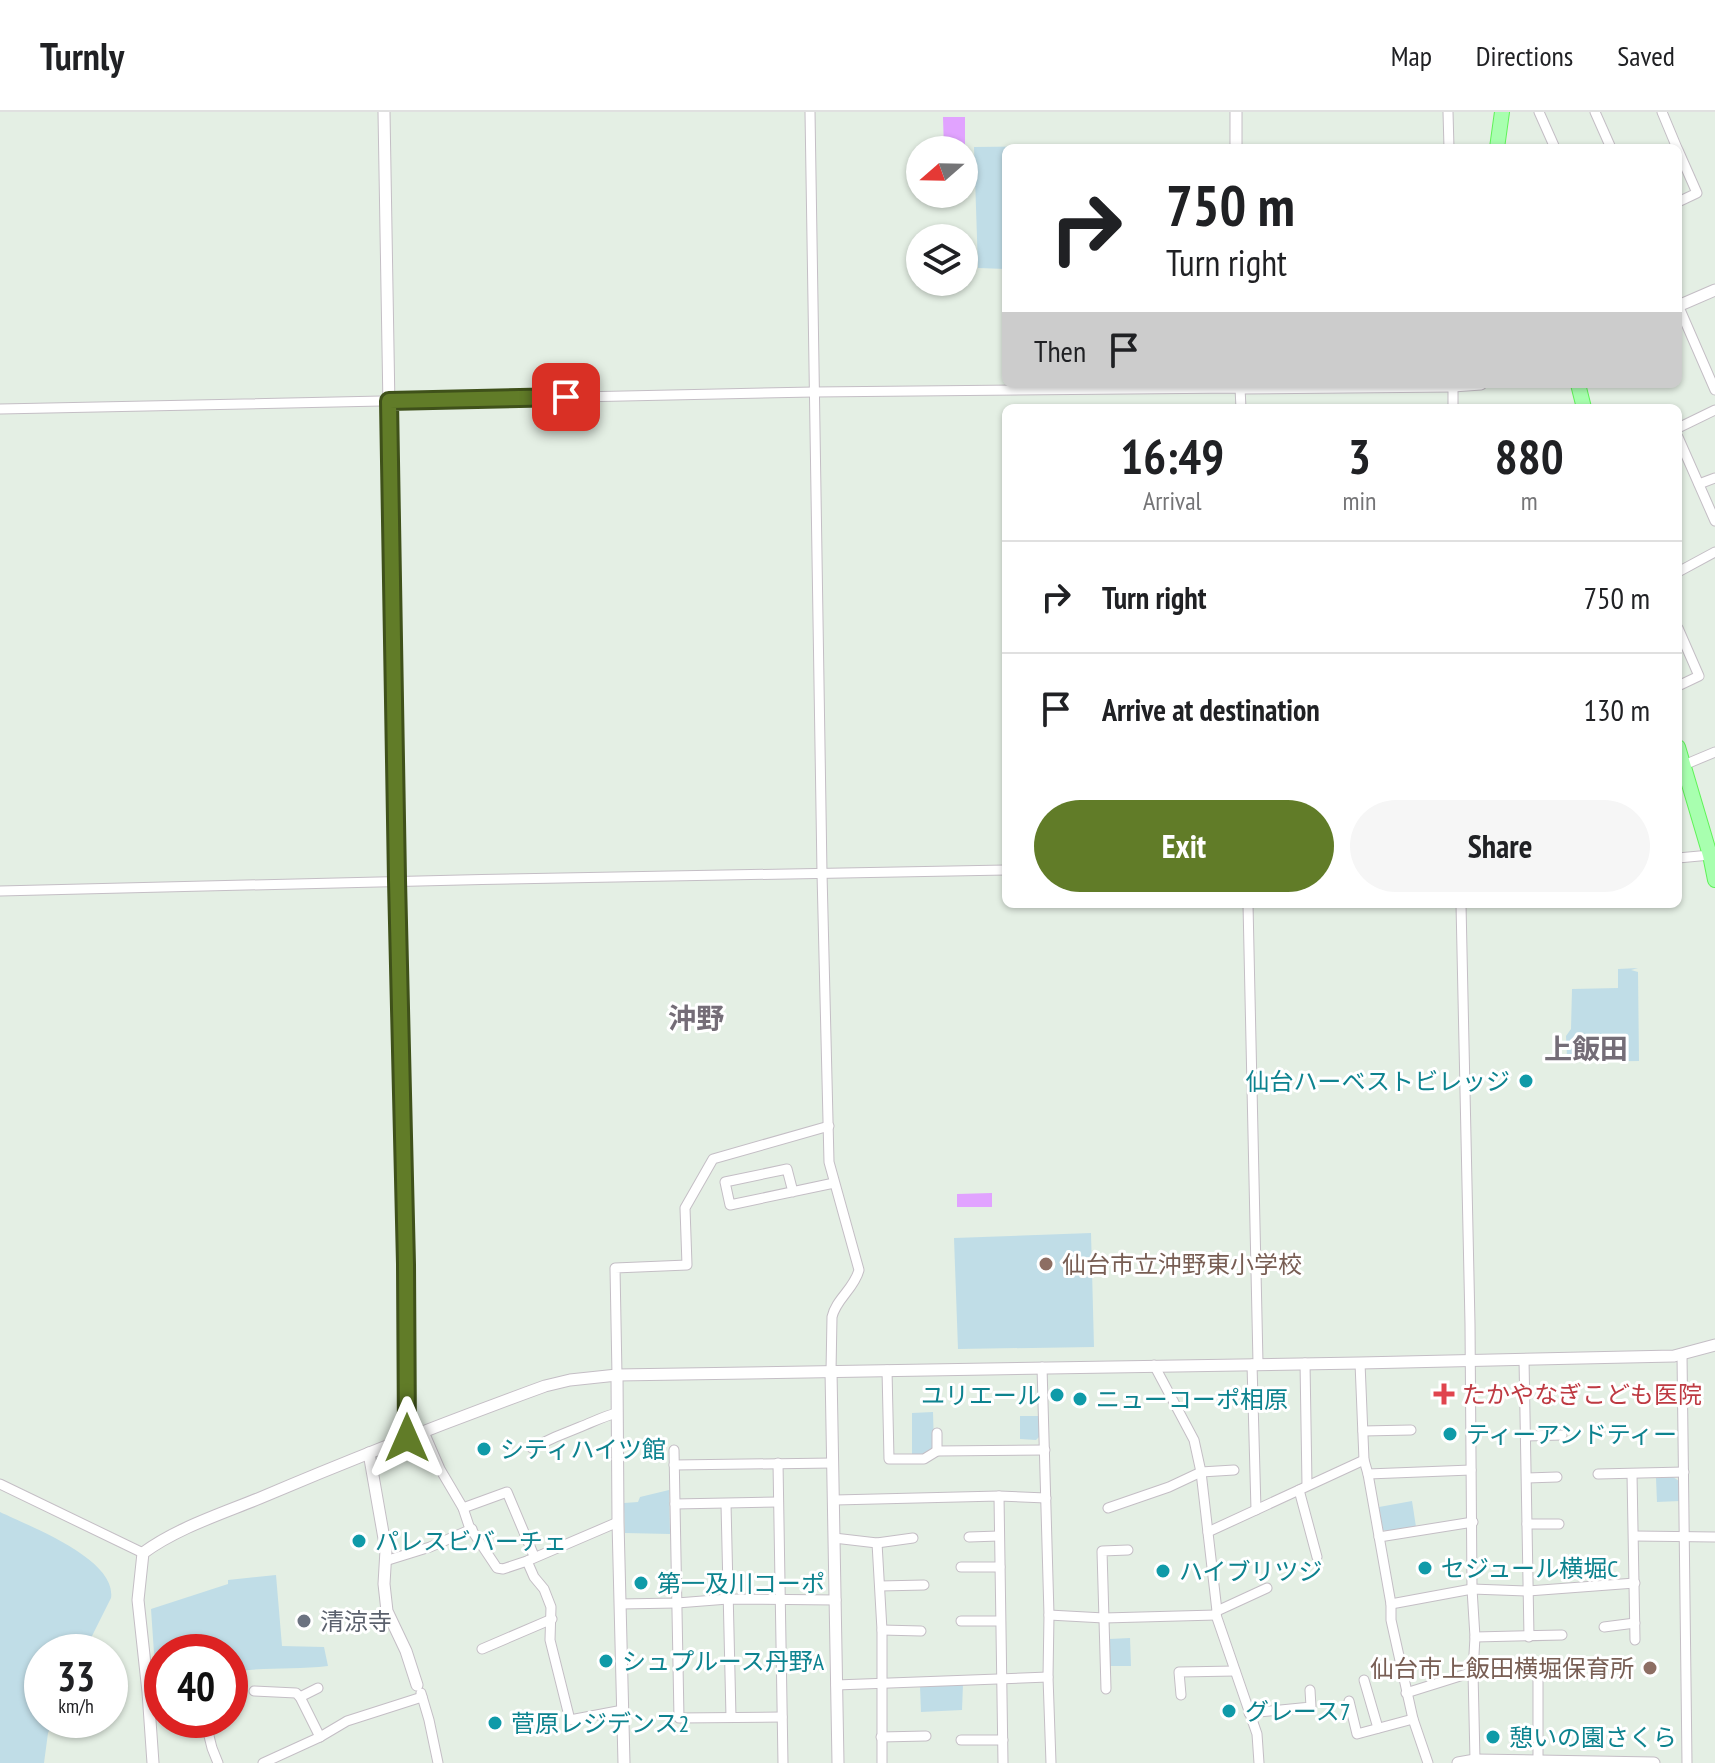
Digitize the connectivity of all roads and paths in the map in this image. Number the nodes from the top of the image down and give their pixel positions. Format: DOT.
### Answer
graph roads {
  1 [pos="384,112"];
  2 [pos="810,112"];
  3 [pos="1236,112"];
  4 [pos="1448,112"];
  5 [pos="1502,112"];
  6 [pos="1539,112"];
  7 [pos="1595,112"];
  8 [pos="1662,112"];
  9 [pos="1236,144"];
  10 [pos="1449,144"];
  11 [pos="1498,144"];
  12 [pos="1553,144"];
  13 [pos="1609,144"];
  14 [pos="1676,144"];
  15 [pos="1682,158"];
  16 [pos="1682,200"];
  17 [pos="1715,290"];
  18 [pos="1682,304"];
  19 [pos="1682,315"];
  20 [pos="1098,388"];
  21 [pos="1715,390"];
  22 [pos="814,392"];
  23 [pos="389,401"];
  24 [pos="0,409"];
  25 [pos="1715,410"];
  26 [pos="1682,426"];
  27 [pos="1682,446"];
  28 [pos="1715,478"];
  29 [pos="1699,484"];
  30 [pos="1715,521"];
  31 [pos="1715,552"];
  32 [pos="1682,570"];
  33 [pos="1682,637"];
  34 [pos="1682,684"];
  35 [pos="1715,752"];
  36 [pos="1682,759"];
  37 [pos="1684,765"];
  38 [pos="1710,855"];
  39 [pos="1682,858"];
  40 [pos="1002,870"];
  41 [pos="822,873"];
  42 [pos="1715,878"];
  43 [pos="397,880"];
  44 [pos="0,891"];
  45 [pos="1248,908"];
  46 [pos="1461,908"];
  47 [pos="829,1126"];
  48 [pos="834,1183"];
  49 [pos="793,1192"];
  50 [pos="1715,1345"];
  51 [pos="1682,1355"];
  52 [pos="1524,1359"];
  53 [pos="1470,1360"];
  54 [pos="1305,1363"];
  55 [pos="1360,1363"];
  56 [pos="1255,1364"];
  57 [pos="1154,1365"];
  58 [pos="1042,1367"];
  59 [pos="887,1370"];
  60 [pos="831,1371"];
  61 [pos="617,1375"];
  62 [pos="617,1413"];
  63 [pos="1411,1430"];
  64 [pos="1363,1431"];
  65 [pos="424,1432"];
  66 [pos="937,1433"];
  67 [pos="1562,1435"];
  68 [pos="1526,1436"];
  69 [pos="407,1438"];
  70 [pos="532,1448"];
  71 [pos="674,1450"];
  72 [pos="1045,1450"];
  73 [pos="937,1451"];
  74 [pos="369,1453"];
  75 [pos="1364,1460"];
  76 [pos="778,1463"];
  77 [pos="833,1463"];
  78 [pos="674,1465"];
  79 [pos="1234,1470"];
  80 [pos="1471,1470"];
  81 [pos="1201,1472"];
  82 [pos="1684,1472"];
  83 [pos="1368,1474"];
  84 [pos="1598,1474"];
  85 [pos="1632,1474"];
  86 [pos="1557,1477"];
  87 [pos="1527,1478"];
  88 [pos="0,1484"];
  89 [pos="1303,1488"];
  90 [pos="999,1496"];
  91 [pos="1046,1498"];
  92 [pos="835,1500"];
  93 [pos="778,1502"];
  94 [pos="675,1504"];
  95 [pos="726,1504"];
  96 [pos="463,1508"];
  97 [pos="1108,1508"];
  98 [pos="1256,1510"];
  99 [pos="618,1522"];
  100 [pos="1473,1522"];
  101 [pos="1527,1524"];
  102 [pos="1559,1524"];
  103 [pos="472,1529"];
  104 [pos="1208,1532"];
  105 [pos="1685,1535"];
  106 [pos="999,1536"];
  107 [pos="1635,1536"];
  108 [pos="969,1537"];
  109 [pos="1379,1537"];
  110 [pos="1715,1537"];
  111 [pos="834,1538"];
  112 [pos="913,1538"];
  113 [pos="877,1543"];
  114 [pos="1128,1550"];
  115 [pos="143,1553"];
  116 [pos="1317,1557"];
  117 [pos="530,1558"];
  118 [pos="385,1561"];
  119 [pos="961,1567"];
  120 [pos="1000,1567"];
  121 [pos="1635,1583"];
  122 [pos="924,1585"];
  123 [pos="880,1586"];
  124 [pos="1267,1588"];
  125 [pos="1472,1589"];
  126 [pos="1528,1591"];
  127 [pos="728,1599"];
  128 [pos="780,1600"];
  129 [pos="836,1600"];
  130 [pos="677,1603"];
  131 [pos="620,1604"];
  132 [pos="1391,1604"];
  133 [pos="1217,1613"];
  134 [pos="1049,1615"];
  135 [pos="1104,1618"];
  136 [pos="552,1619"];
  137 [pos="961,1621"];
  138 [pos="1000,1621"];
  139 [pos="1635,1623"];
  140 [pos="1604,1627"];
  141 [pos="882,1630"];
  142 [pos="921,1631"];
  143 [pos="1562,1635"];
  144 [pos="1475,1637"];
  145 [pos="1529,1637"];
  146 [pos="1635,1640"];
  147 [pos="482,1649"];
  148 [pos="144,1655"];
  149 [pos="1235,1671"];
  150 [pos="1473,1672"];
  151 [pos="1538,1675"];
  152 [pos="1048,1677"];
  153 [pos="1002,1679"];
  154 [pos="1364,1680"];
  155 [pos="880,1683"];
  156 [pos="417,1685"];
  157 [pos="836,1685"];
  158 [pos="318,1688"];
  159 [pos="1106,1689"];
  160 [pos="1310,1690"];
  161 [pos="254,1691"];
  162 [pos="1406,1693"];
  163 [pos="1181,1695"];
  164 [pos="300,1697"];
  165 [pos="422,1697"];
  166 [pos="1349,1701"];
  167 [pos="623,1710"];
  168 [pos="1249,1713"];
  169 [pos="731,1717"];
  170 [pos="782,1717"];
  171 [pos="1413,1719"];
  172 [pos="1378,1728"];
  173 [pos="926,1736"];
  174 [pos="320,1737"];
  175 [pos="881,1737"];
  176 [pos="151,1738"];
  177 [pos="210,1738"];
  178 [pos="961,1740"];
  179 [pos="1003,1740"];
  180 [pos="1475,1760"];
  181 [pos="1536,1762"];
  182 [pos="153,1763"];
  183 [pos="218,1763"];
  184 [pos="263,1763"];
  185 [pos="438,1763"];
  186 [pos="624,1763"];
  187 [pos="775,1763"];
  188 [pos="783,1763"];
  189 [pos="838,1763"];
  190 [pos="882,1763"];
  191 [pos="1003,1763"];
  192 [pos="1051,1763"];
  193 [pos="1259,1763"];
  194 [pos="1428,1763"];
  195 [pos="1458,1763"];
  196 [pos="1654,1763"];
  197 [pos="1687,1763"];
  1 -- 23 [label="street"];
  2 -- 22 [label="street"];
  3 -- 9 [label="street"];
  4 -- 10 [label="street"];
  5 -- 11 [label="main road"];
  6 -- 12 [label="street"];
  7 -- 13 [label="street"];
  8 -- 14 [label="street"];
  15 -- 16 [label="street"];
  17 -- 18 [label="street"];
  19 -- 21 [label="street"];
  20 -- 22 [label="street"];
  22 -- 23 [label="street"];
  22 -- 41 [label="street"];
  23 -- 24 [label="street"];
  23 -- 43 [label="street"];
  25 -- 26 [label="street"];
  27 -- 29 [label="street"];
  28 -- 29 [label="street"];
  29 -- 30 [label="street"];
  31 -- 32 [label="street"];
  33 -- 34 [label="street"];
  35 -- 37 [label="street"];
  36 -- 37 [label="main road"];
  37 -- 38 [label="main road"];
  38 -- 39 [label="street"];
  38 -- 42 [label="main road"];
  40 -- 41 [label="street"];
  41 -- 43 [label="street"];
  41 -- 47 [label="street"];
  43 -- 44 [label="street"];
  43 -- 69 [label="street"];
  45 -- 56 [label="street"];
  46 -- 53 [label="street"];
  47 -- 48 [label="street"];
  47 -- 61 [label="street"];
  48 -- 49 [label="street"];
  48 -- 60 [label="street"];
  49 -- 49 [label="street"];
  50 -- 51 [label="street"];
  51 -- 52 [label="street"];
  51 -- 82 [label="street"];
  52 -- 53 [label="street"];
  52 -- 68 [label="street"];
  53 -- 55 [label="street"];
  53 -- 80 [label="street"];
  54 -- 55 [label="street"];
  54 -- 56 [label="street"];
  54 -- 89 [label="street"];
  55 -- 64 [label="street"];
  56 -- 57 [label="street"];
  56 -- 98 [label="street"];
  57 -- 58 [label="street"];
  57 -- 81 [label="street"];
  58 -- 59 [label="street"];
  58 -- 72 [label="street"];
  59 -- 60 [label="street"];
  59 -- 73 [label="street"];
  60 -- 61 [label="street"];
  60 -- 77 [label="street"];
  61 -- 62 [label="street"];
  61 -- 65 [label="street"];
  62 -- 70 [label="street"];
  62 -- 99 [label="street"];
  63 -- 64 [label="street"];
  64 -- 75 [label="street"];
  65 -- 69 [label="street"];
  65 -- 96 [label="street"];
  66 -- 73 [label="street"];
  67 -- 68 [label="street"];
  68 -- 87 [label="street"];
  69 -- 74 [label="street"];
  71 -- 78 [label="street"];
  72 -- 73 [label="street"];
  72 -- 91 [label="street"];
  74 -- 115 [label="street"];
  74 -- 118 [label="street"];
  75 -- 83 [label="street"];
  75 -- 89 [label="street"];
  76 -- 77 [label="street"];
  76 -- 78 [label="street"];
  76 -- 93 [label="street"];
  77 -- 92 [label="street"];
  78 -- 94 [label="street"];
  79 -- 81 [label="street"];
  80 -- 83 [label="street"];
  80 -- 100 [label="street"];
  81 -- 97 [label="street"];
  81 -- 104 [label="street"];
  82 -- 85 [label="street"];
  82 -- 105 [label="street"];
  83 -- 109 [label="street"];
  84 -- 85 [label="street"];
  85 -- 107 [label="street"];
  86 -- 87 [label="street"];
  87 -- 101 [label="street"];
  88 -- 115 [label="street"];
  89 -- 98 [label="street"];
  89 -- 116 [label="street"];
  90 -- 91 [label="street"];
  90 -- 92 [label="street"];
  90 -- 106 [label="street"];
  91 -- 134 [label="street"];
  92 -- 111 [label="street"];
  93 -- 95 [label="street"];
  93 -- 128 [label="street"];
  94 -- 95 [label="street"];
  94 -- 130 [label="street"];
  95 -- 127 [label="street"];
  96 -- 103 [label="street"];
  96 -- 117 [label="street"];
  98 -- 104 [label="street"];
  99 -- 117 [label="street"];
  99 -- 131 [label="street"];
  100 -- 109 [label="street"];
  100 -- 125 [label="street"];
  101 -- 102 [label="street"];
  101 -- 126 [label="street"];
  103 -- 117 [label="street"];
  103 -- 118 [label="street"];
  104 -- 133 [label="street"];
  105 -- 107 [label="street"];
  105 -- 110 [label="street"];
  105 -- 197 [label="street"];
  106 -- 108 [label="street"];
  106 -- 120 [label="street"];
  107 -- 121 [label="street"];
  109 -- 132 [label="street"];
  111 -- 113 [label="street"];
  111 -- 129 [label="street"];
  112 -- 113 [label="street"];
  113 -- 123 [label="street"];
  114 -- 135 [label="street"];
  115 -- 148 [label="street"];
  117 -- 136 [label="street"];
  118 -- 156 [label="street"];
  119 -- 120 [label="street"];
  120 -- 138 [label="street"];
  121 -- 126 [label="street"];
  121 -- 139 [label="street"];
  122 -- 123 [label="street"];
  123 -- 141 [label="street"];
  124 -- 133 [label="street"];
  125 -- 126 [label="street"];
  125 -- 132 [label="street"];
  125 -- 144 [label="street"];
  126 -- 145 [label="street"];
  127 -- 128 [label="street"];
  127 -- 130 [label="street"];
  127 -- 169 [label="street"];
  128 -- 129 [label="street"];
  128 -- 170 [label="street"];
  129 -- 157 [label="street"];
  130 -- 131 [label="street"];
  130 -- 169 [label="street"];
  131 -- 167 [label="street"];
  132 -- 162 [label="street"];
  133 -- 135 [label="street"];
  133 -- 149 [label="street"];
  134 -- 135 [label="street"];
  134 -- 152 [label="street"];
  135 -- 159 [label="street"];
  136 -- 147 [label="street"];
  136 -- 167 [label="street"];
  137 -- 138 [label="street"];
  138 -- 153 [label="street"];
  139 -- 140 [label="street"];
  139 -- 146 [label="street"];
  141 -- 142 [label="street"];
  141 -- 155 [label="street"];
  143 -- 145 [label="street"];
  144 -- 145 [label="street"];
  144 -- 150 [label="street"];
  149 -- 163 [label="street"];
  149 -- 168 [label="street"];
  150 -- 162 [label="street"];
  150 -- 180 [label="street"];
  151 -- 181 [label="street"];
  152 -- 153 [label="street"];
  152 -- 192 [label="street"];
  153 -- 155 [label="street"];
  153 -- 179 [label="street"];
  154 -- 172 [label="street"];
  155 -- 157 [label="street"];
  155 -- 175 [label="street"];
  156 -- 165 [label="street"];
  157 -- 189 [label="street"];
  158 -- 164 [label="street"];
  160 -- 168 [label="street"];
  161 -- 164 [label="street"];
  162 -- 171 [label="street"];
  164 -- 174 [label="street"];
  165 -- 174 [label="street"];
  165 -- 185 [label="street"];
  166 -- 172 [label="street"];
  167 -- 186 [label="street"];
  168 -- 193 [label="street"];
  169 -- 170 [label="street"];
  170 -- 188 [label="street"];
  171 -- 172 [label="street"];
  171 -- 194 [label="street"];
  173 -- 175 [label="street"];
  174 -- 184 [label="street"];
  175 -- 190 [label="street"];
  176 -- 182 [label="street"];
  177 -- 183 [label="street"];
  178 -- 179 [label="street"];
  179 -- 191 [label="street"];
  180 -- 181 [label="street"];
  180 -- 195 [label="street"];
  181 -- 196 [label="street"];
  187 -- 188 [label="street"];
}
